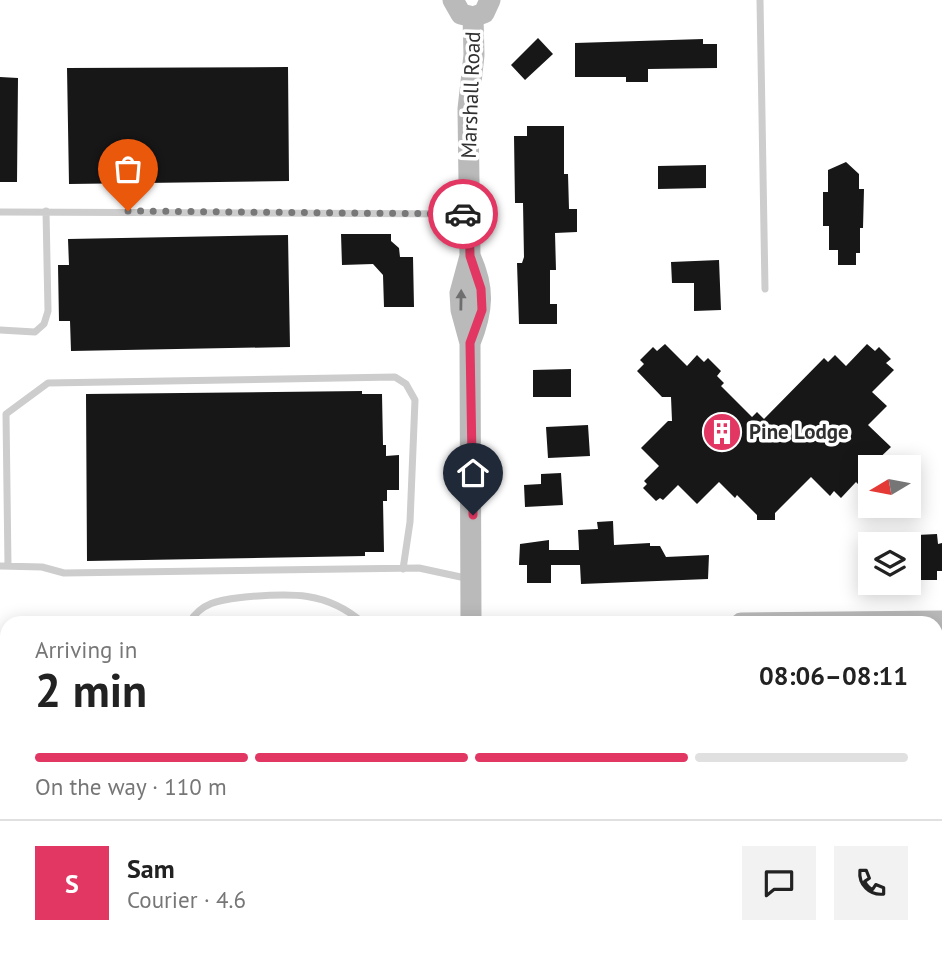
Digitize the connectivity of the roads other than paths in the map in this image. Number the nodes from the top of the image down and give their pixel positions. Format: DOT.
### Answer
graph roads {
  1 [pos="453,0"];
  2 [pos="490,0"];
  3 [pos="760,0"];
  4 [pos="473,17"];
  5 [pos="46,211"];
  6 [pos="0,212"];
  7 [pos="469,214"];
  8 [pos="765,289"];
  9 [pos="0,330"];
  10 [pos="4,566"];
  11 [pos="403,569"];
  12 [pos="470,579"];
  13 [pos="193,616"];
  14 [pos="355,616"];
  15 [pos="471,616"];
  1 -- 4 [label="street"];
  2 -- 4 [label="street"];
  3 -- 8 [label="lane"];
  4 -- 7 [label="street, Marshall Road"];
  5 -- 6 [label="lane"];
  5 -- 7 [label="lane"];
  5 -- 9 [label="lane"];
  7 -- 12 [label="street, Marshall Road"];
  10 -- 11 [label="lane"];
  10 -- 11 [label="lane"];
  11 -- 12 [label="lane"];
  12 -- 15 [label="street, Marshall Road"];
  13 -- 14 [label="lane"];
}
